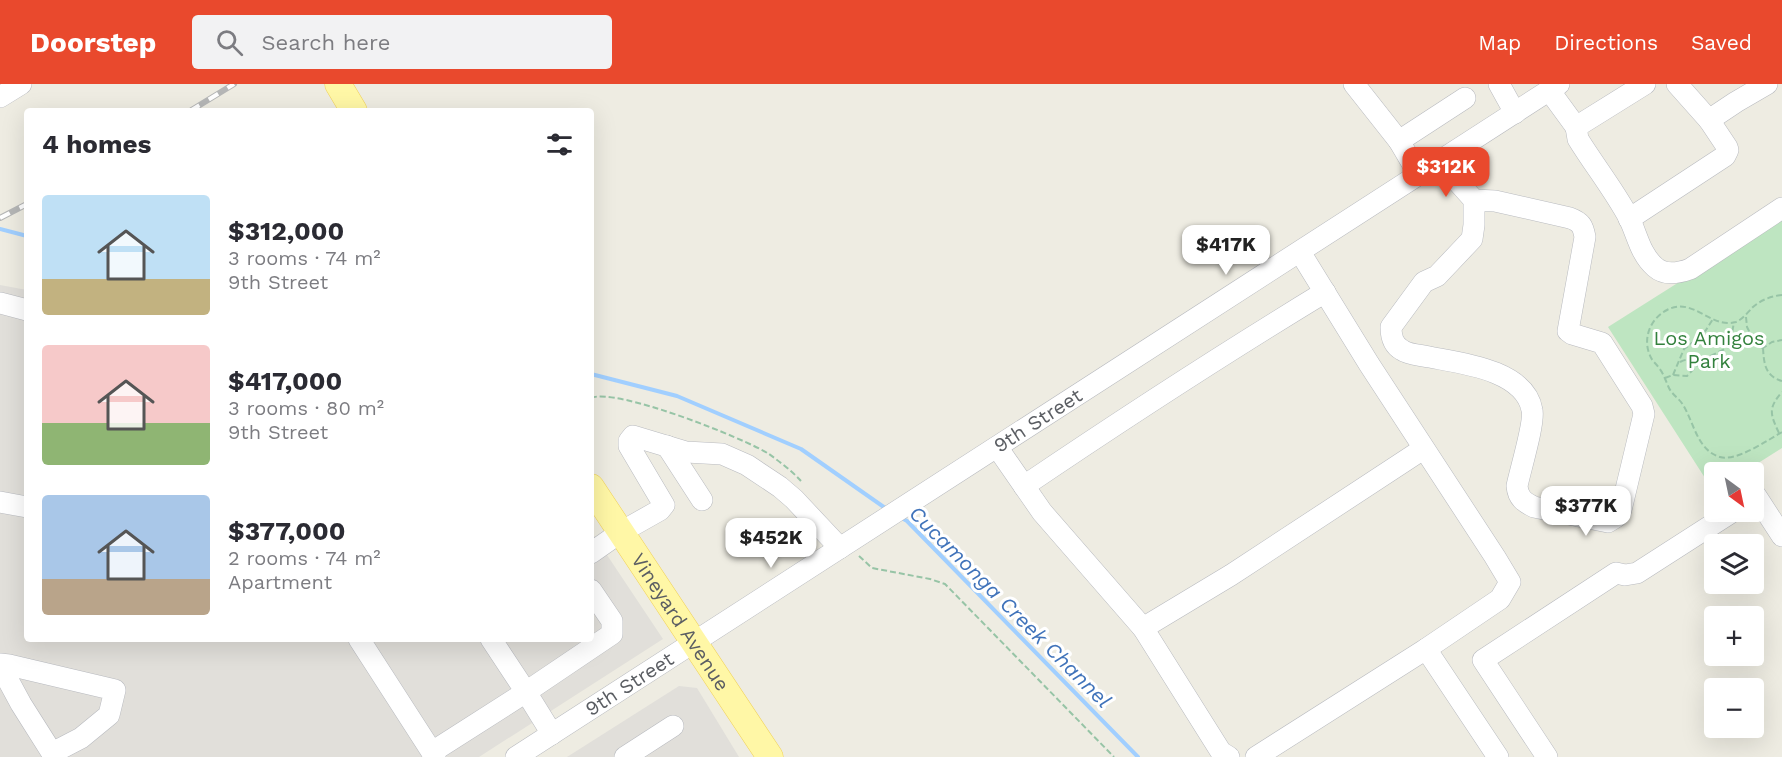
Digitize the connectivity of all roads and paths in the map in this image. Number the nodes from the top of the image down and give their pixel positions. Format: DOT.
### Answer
graph roads {
  1 [pos="21,84"];
  2 [pos="338,84"];
  3 [pos="1354,84"];
  4 [pos="1499,84"];
  5 [pos="1645,84"];
  6 [pos="1677,84"];
  7 [pos="1767,84"];
  8 [pos="1554,87"];
  9 [pos="0,97"];
  10 [pos="1465,98"];
  11 [pos="352,108"];
  12 [pos="1515,112"];
  13 [pos="1709,120"];
  14 [pos="1576,128"];
  15 [pos="1399,141"];
  16 [pos="1440,162"];
  17 [pos="1419,175"];
  18 [pos="1474,200"];
  19 [pos="1782,208"];
  20 [pos="1629,219"];
  21 [pos="1300,252"];
  22 [pos="1325,292"];
  23 [pos="1782,295"];
  24 [pos="0,303"];
  25 [pos="24,309"];
  26 [pos="1746,315"];
  27 [pos="1713,319"];
  28 [pos="1734,322"];
  29 [pos="1782,340"];
  30 [pos="1763,348"];
  31 [pos="1678,363"];
  32 [pos="1699,364"];
  33 [pos="1673,375"];
  34 [pos="1665,378"];
  35 [pos="1782,381"];
  36 [pos="1782,393"];
  37 [pos="1781,433"];
  38 [pos="667,446"];
  39 [pos="997,447"];
  40 [pos="1423,449"];
  41 [pos="1024,486"];
  42 [pos="594,492"];
  43 [pos="702,500"];
  44 [pos="0,502"];
  45 [pos="24,506"];
  46 [pos="1764,508"];
  47 [pos="1716,522"];
  48 [pos="621,532"];
  49 [pos="1782,536"];
  50 [pos="840,548"];
  51 [pos="594,551"];
  52 [pos="860,558"];
  53 [pos="594,594"];
  54 [pos="1143,628"];
  55 [pos="360,642"];
  56 [pos="493,642"];
  57 [pos="695,642"];
  58 [pos="1425,649"];
  59 [pos="5,665"];
  60 [pos="526,692"];
  61 [pos="673,726"];
  62 [pos="552,734"];
  63 [pos="434,754"];
  64 [pos="516,757"];
  65 [pos="625,757"];
  66 [pos="770,757"];
  67 [pos="1114,757"];
  68 [pos="1229,757"];
  69 [pos="1256,757"];
  70 [pos="1498,757"];
  71 [pos="1547,757"];
  1 -- 9 [label="street"];
  2 -- 11 [label="main road"];
  3 -- 15 [label="street"];
  4 -- 12 [label="street"];
  5 -- 14 [label="street"];
  6 -- 13 [label="street"];
  7 -- 13 [label="street"];
  8 -- 12 [label="street, 9th Street"];
  8 -- 14 [label="street"];
  10 -- 15 [label="street"];
  12 -- 16 [label="street, 9th Street"];
  13 -- 20 [label="street"];
  14 -- 20 [label="street"];
  15 -- 17 [label="street"];
  16 -- 17 [label="street, 9th Street"];
  16 -- 18 [label="street"];
  17 -- 21 [label="street, 9th Street"];
  18 -- 18 [label="street"];
  19 -- 20 [label="street"];
  21 -- 22 [label="street"];
  21 -- 39 [label="street, 9th Street"];
  22 -- 40 [label="street"];
  22 -- 41 [label="street"];
  23 -- 26 [label="path"];
  24 -- 25 [label="street"];
  26 -- 28 [label="path"];
  26 -- 30 [label="path"];
  27 -- 28 [label="path"];
  27 -- 31 [label="path"];
  27 -- 34 [label="path"];
  28 -- 32 [label="path"];
  29 -- 30 [label="path"];
  30 -- 35 [label="path"];
  31 -- 32 [label="path"];
  31 -- 33 [label="path"];
  32 -- 33 [label="path"];
  33 -- 34 [label="path"];
  34 -- 37 [label="path"];
  36 -- 37 [label="path"];
  38 -- 43 [label="street"];
  38 -- 48 [label="street"];
  38 -- 50 [label="street"];
  39 -- 41 [label="street"];
  39 -- 50 [label="street, 9th Street"];
  40 -- 54 [label="street"];
  40 -- 58 [label="street"];
  41 -- 54 [label="street"];
  42 -- 48 [label="main road, Vineyard Avenue"];
  44 -- 45 [label="street"];
  46 -- 49 [label="street"];
  47 -- 71 [label="street"];
  48 -- 51 [label="street"];
  48 -- 57 [label="main road, Vineyard Avenue"];
  50 -- 57 [label="street, 9th Street"];
  52 -- 67 [label="path"];
  53 -- 60 [label="street"];
  54 -- 68 [label="street"];
  55 -- 63 [label="street"];
  56 -- 60 [label="street"];
  57 -- 62 [label="street, 9th Street"];
  57 -- 66 [label="main road, Vineyard Avenue"];
  58 -- 69 [label="street"];
  58 -- 70 [label="street"];
  59 -- 59 [label="street"];
  60 -- 62 [label="street"];
  60 -- 63 [label="street"];
  61 -- 65 [label="street"];
  62 -- 64 [label="street, 9th Street"];
}
